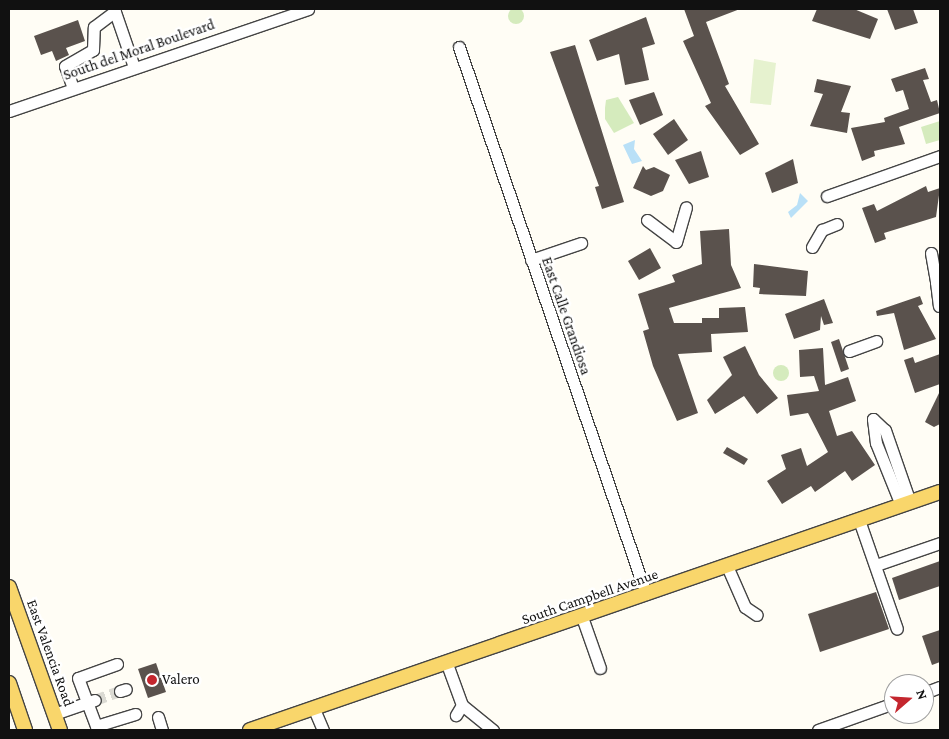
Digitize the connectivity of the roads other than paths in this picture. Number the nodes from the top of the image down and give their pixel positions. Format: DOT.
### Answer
graph roads {
  1 [pos="308,9"];
  2 [pos="114,10"];
  3 [pos="288,12"];
  4 [pos="459,47"];
  5 [pos="134,66"];
  6 [pos="72,88"];
  7 [pos="9,110"];
  8 [pos="940,156"];
  9 [pos="828,196"];
  10 [pos="686,207"];
  11 [pos="647,220"];
  12 [pos="837,224"];
  13 [pos="581,243"];
  14 [pos="812,247"];
  15 [pos="931,253"];
  16 [pos="531,260"];
  17 [pos="938,281"];
  18 [pos="939,306"];
  19 [pos="876,341"];
  20 [pos="849,350"];
  21 [pos="940,492"];
  22 [pos="906,504"];
  23 [pos="859,520"];
  24 [pos="940,543"];
  25 [pos="876,565"];
  26 [pos="727,566"];
  27 [pos="9,587"];
  28 [pos="646,594"];
  29 [pos="757,614"];
  30 [pos="582,617"];
  31 [pos="897,629"];
  32 [pos="117,664"];
  33 [pos="447,664"];
  34 [pos="600,668"];
  35 [pos="9,683"];
  36 [pos="91,701"];
  37 [pos="462,704"];
  38 [pos="884,707"];
  39 [pos="314,708"];
  40 [pos="54,714"];
  41 [pos="134,714"];
  42 [pos="456,715"];
  43 [pos="158,717"];
  44 [pos="25,730"];
  45 [pos="60,730"];
  46 [pos="162,730"];
  47 [pos="250,730"];
  48 [pos="323,730"];
  49 [pos="493,730"];
  50 [pos="818,730"];
  1 -- 3 [label="street, South del Moral Boulevard"];
  2 -- 5 [label="street"];
  2 -- 6 [label="street"];
  3 -- 5 [label="street, South del Moral Boulevard"];
  4 -- 16 [label="street, East Calle Grandiosa"];
  5 -- 6 [label="street, South del Moral Boulevard"];
  6 -- 7 [label="street, South del Moral Boulevard"];
  8 -- 9 [label="street"];
  10 -- 11 [label="street"];
  12 -- 14 [label="street"];
  13 -- 16 [label="street"];
  15 -- 17 [label="street"];
  16 -- 28 [label="street, East Calle Grandiosa"];
  17 -- 18 [label="street"];
  19 -- 20 [label="street"];
  21 -- 22 [label="main road, South Campbell Avenue"];
  22 -- 22 [label="street"];
  22 -- 23 [label="main road, South Campbell Avenue"];
  23 -- 26 [label="main road, South Campbell Avenue"];
  23 -- 31 [label="street"];
  24 -- 25 [label="street"];
  26 -- 28 [label="main road, South Campbell Avenue"];
  26 -- 29 [label="street"];
  27 -- 40 [label="main road, East Valencia Road"];
  28 -- 30 [label="main road, South Campbell Avenue"];
  30 -- 33 [label="main road, South Campbell Avenue"];
  30 -- 34 [label="street"];
  32 -- 36 [label="street"];
  33 -- 37 [label="street"];
  33 -- 39 [label="main road, South Campbell Avenue"];
  35 -- 44 [label="main road"];
  36 -- 40 [label="street"];
  36 -- 41 [label="street"];
  37 -- 42 [label="street"];
  37 -- 49 [label="street"];
  38 -- 50 [label="street"];
  39 -- 47 [label="main road, South Campbell Avenue"];
  39 -- 48 [label="street"];
  40 -- 45 [label="main road, East Valencia Road"];
  43 -- 46 [label="street"];
}
